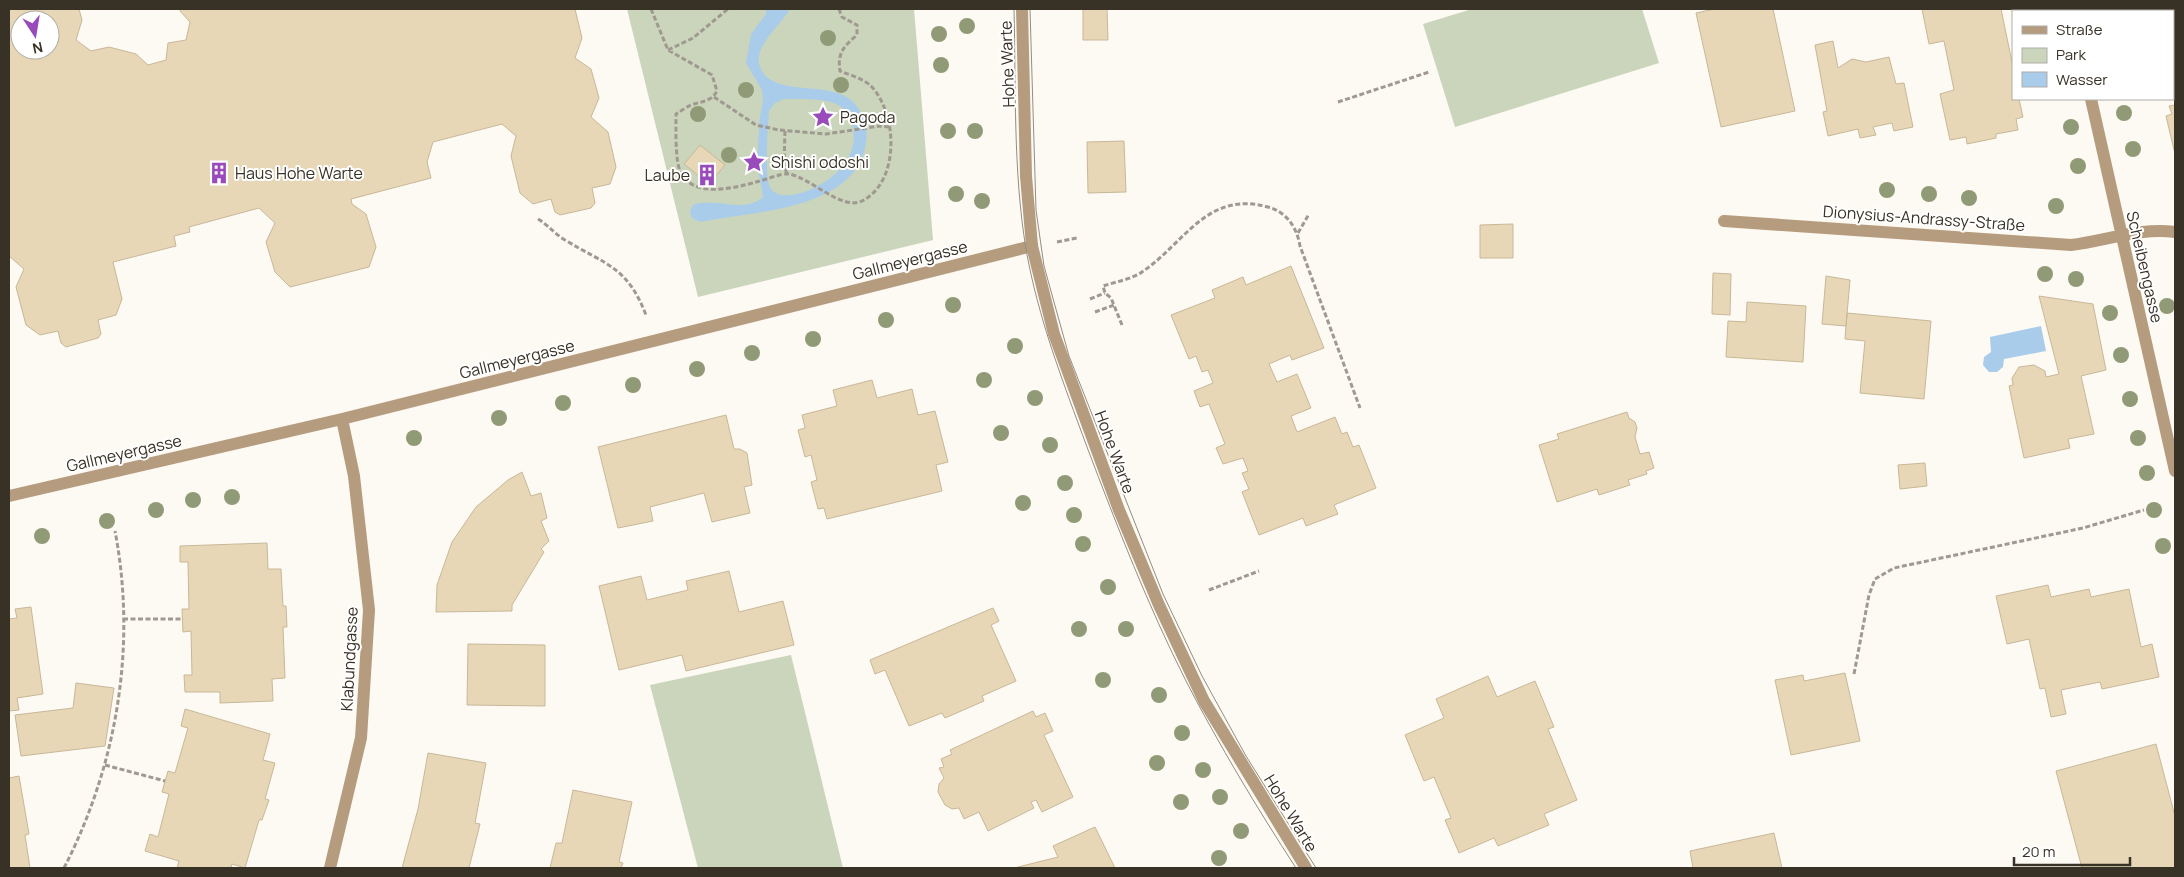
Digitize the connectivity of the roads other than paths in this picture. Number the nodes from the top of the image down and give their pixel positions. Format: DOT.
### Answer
graph roads {
  1 [pos="1022,9"];
  2 [pos="2091,100"];
  3 [pos="1724,221"];
  4 [pos="2175,232"];
  5 [pos="2121,237"];
  6 [pos="1032,246"];
  7 [pos="342,419"];
  8 [pos="2172,444"];
  9 [pos="2175,471"];
  10 [pos="9,496"];
  11 [pos="330,868"];
  12 [pos="1306,868"];
  1 -- 6 [label="street, Hohe Warte"];
  2 -- 5 [label="street, Scheibengasse"];
  3 -- 5 [label="street, Dionysius-Andrassy-Straße"];
  4 -- 5 [label="street, Dionysius-Andrassy-Straße"];
  5 -- 8 [label="street, Scheibengasse"];
  6 -- 7 [label="street, Gallmeyergasse"];
  6 -- 12 [label="street, Hohe Warte"];
  7 -- 10 [label="street, Gallmeyergasse"];
  7 -- 11 [label="street, Klabundgasse"];
  8 -- 9 [label="street, Scheibengasse"];
}
